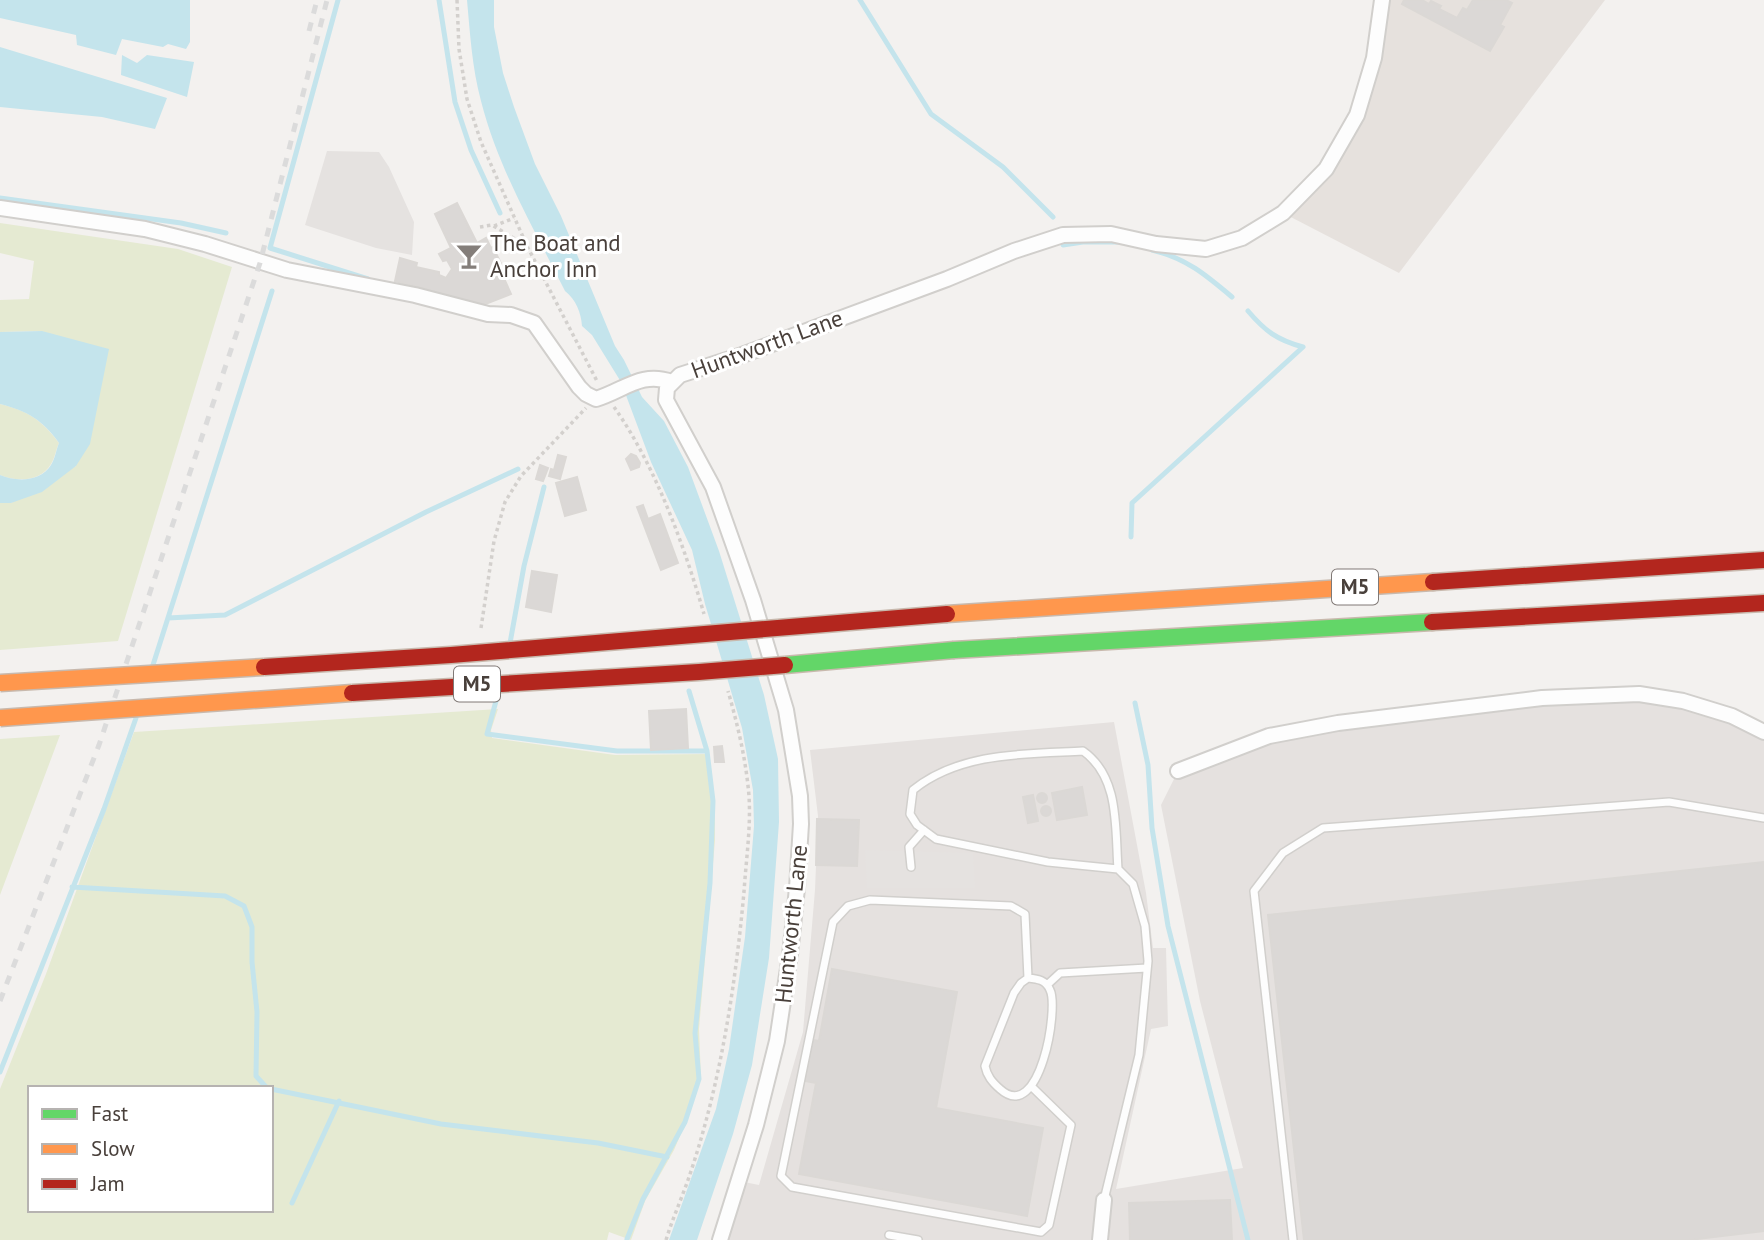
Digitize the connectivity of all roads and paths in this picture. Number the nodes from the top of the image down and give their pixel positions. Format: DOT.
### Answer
graph roads {
  1 [pos="457,0"];
  2 [pos="1382,0"];
  3 [pos="0,208"];
  4 [pos="514,218"];
  5 [pos="494,226"];
  6 [pos="480,227"];
  7 [pos="527,246"];
  8 [pos="672,382"];
  9 [pos="601,397"];
  10 [pos="1764,560"];
  11 [pos="1764,603"];
  12 [pos="705,616"];
  13 [pos="481,628"];
  14 [pos="0,683"];
  15 [pos="727,690"];
  16 [pos="0,718"];
  17 [pos="1764,732"];
  18 [pos="1178,771"];
  19 [pos="1764,818"];
  20 [pos="924,830"];
  21 [pos="911,867"];
  22 [pos="1118,869"];
  23 [pos="1147,968"];
  24 [pos="1028,978"];
  25 [pos="1047,985"];
  26 [pos="1032,1087"];
  27 [pos="1104,1200"];
  28 [pos="889,1235"];
  29 [pos="666,1240"];
  30 [pos="720,1240"];
  31 [pos="918,1240"];
  32 [pos="1100,1240"];
  33 [pos="1293,1240"];
  1 -- 4 [label="path"];
  2 -- 8 [label="street, Huntworth Lane"];
  3 -- 9 [label="street"];
  4 -- 5 [label="path"];
  4 -- 7 [label="path"];
  5 -- 6 [label="path"];
  5 -- 7 [label="path"];
  7 -- 9 [label="path"];
  8 -- 9 [label="street"];
  8 -- 30 [label="street, Huntworth Lane"];
  9 -- 12 [label="path"];
  9 -- 13 [label="path"];
  10 -- 14 [label="highway, M5, bridge"];
  11 -- 16 [label="highway, M5, bridge"];
  15 -- 29 [label="path"];
  17 -- 18 [label="street"];
  19 -- 33 [label="lane"];
  20 -- 21 [label="lane"];
  20 -- 22 [label="lane"];
  20 -- 22 [label="lane"];
  22 -- 23 [label="lane"];
  23 -- 25 [label="lane"];
  23 -- 27 [label="lane"];
  24 -- 25 [label="lane"];
  24 -- 26 [label="lane"];
  24 -- 26 [label="lane"];
  25 -- 26 [label="lane"];
  27 -- 32 [label="street"];
  28 -- 31 [label="lane"];
}
